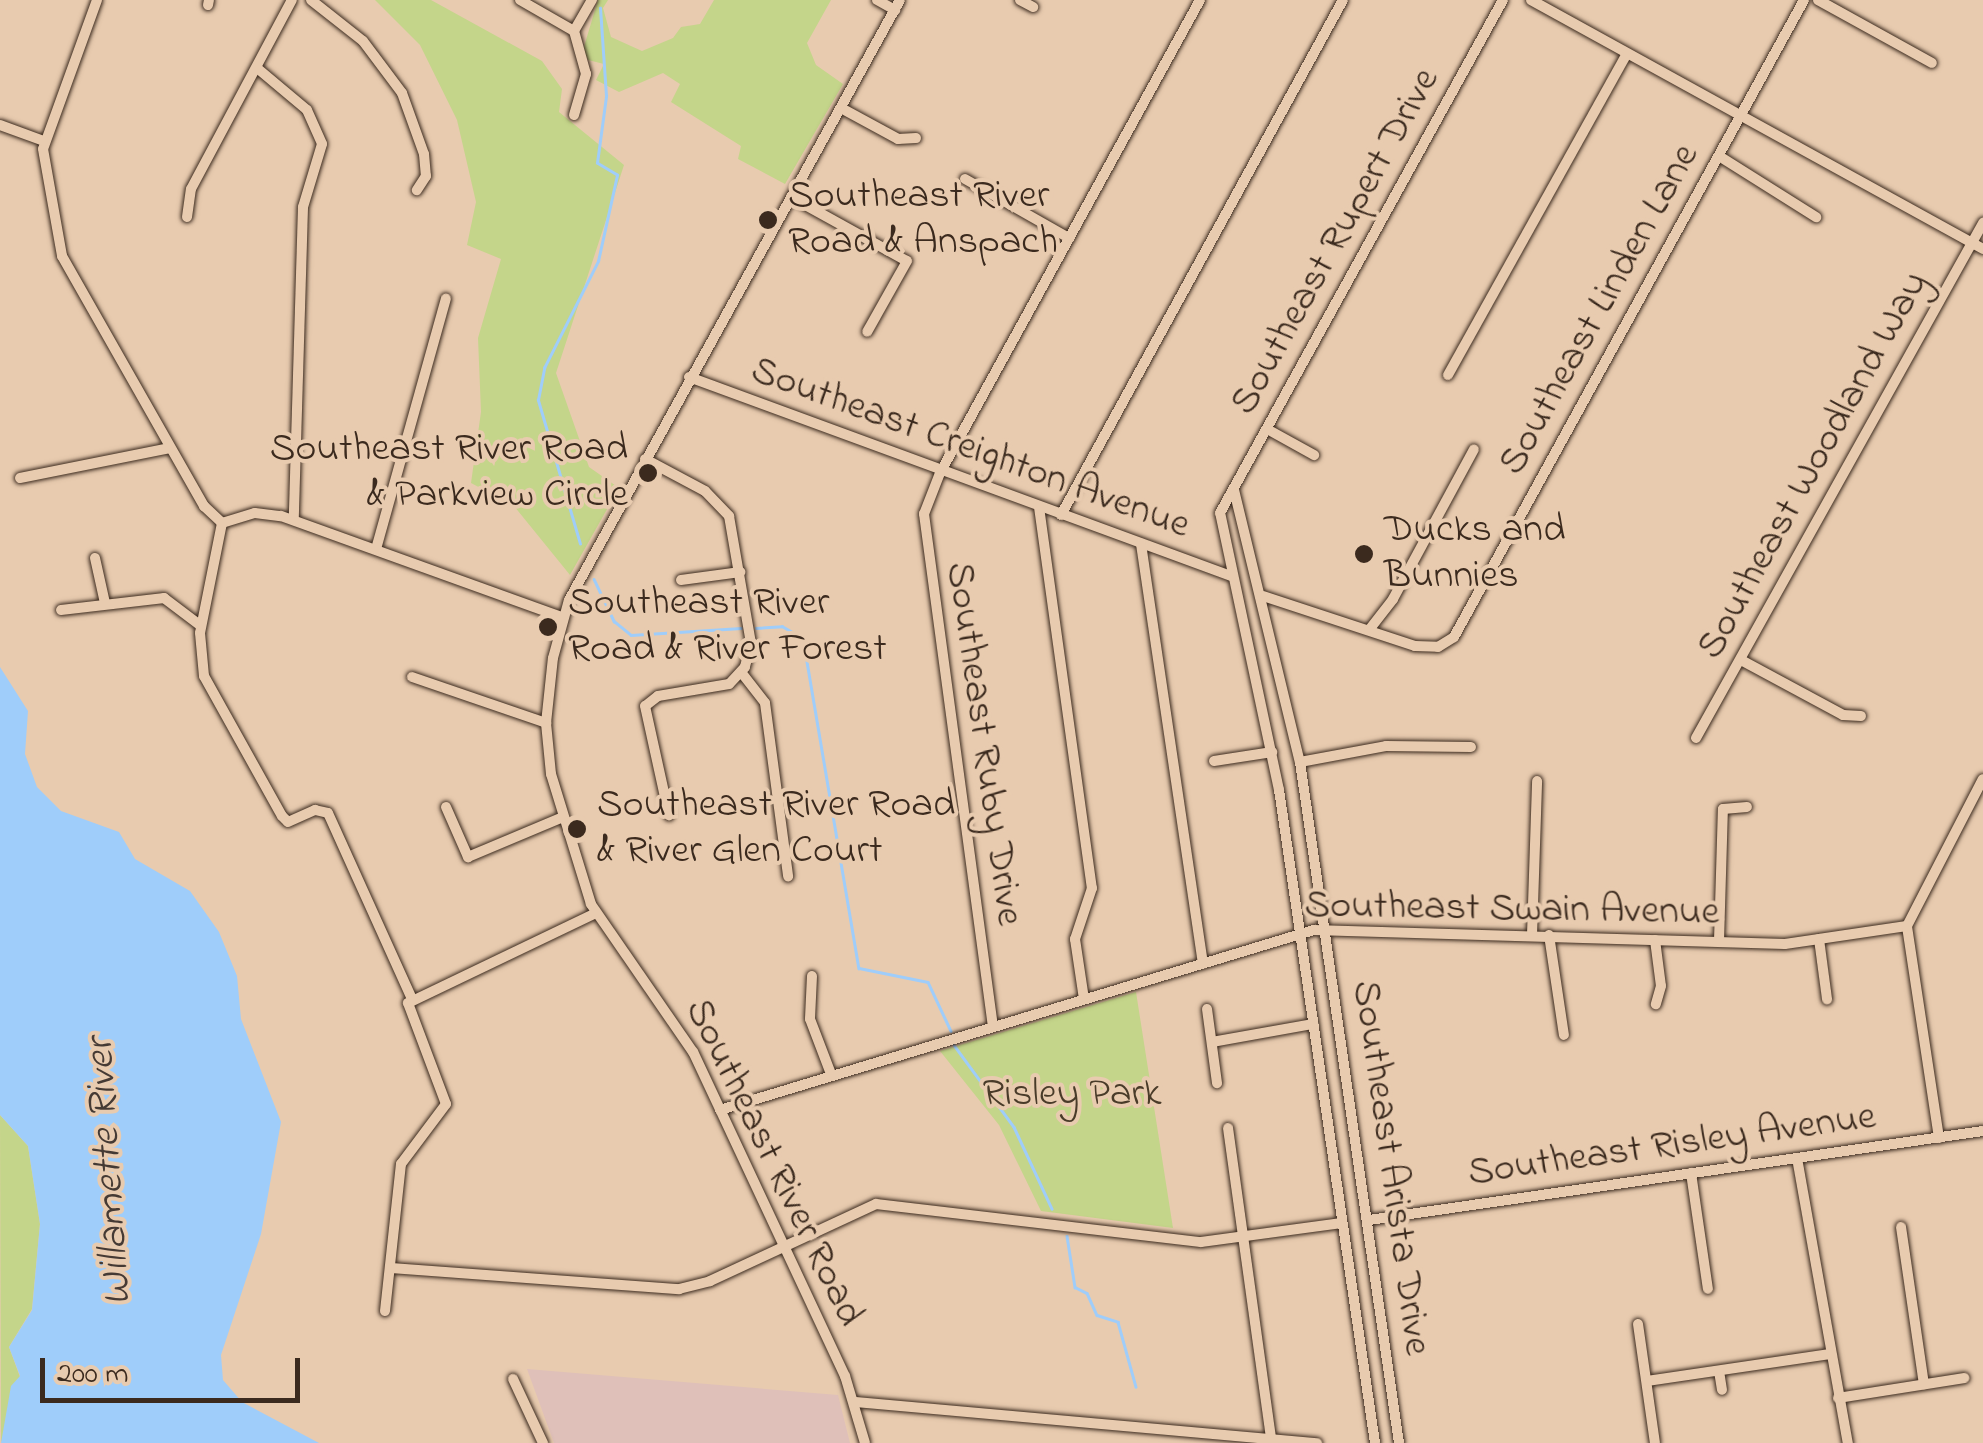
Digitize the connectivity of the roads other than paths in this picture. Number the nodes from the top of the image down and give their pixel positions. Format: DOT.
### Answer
graph roads {
  1 [pos="98,0"];
  2 [pos="292,0"];
  3 [pos="311,0"];
  4 [pos="520,0"];
  5 [pos="592,0"];
  6 [pos="877,0"];
  7 [pos="1020,0"];
  8 [pos="1200,0"];
  9 [pos="1343,0"];
  10 [pos="1503,0"];
  11 [pos="1531,0"];
  12 [pos="1804,0"];
  13 [pos="1818,0"];
  14 [pos="897,5"];
  15 [pos="1033,8"];
  16 [pos="574,31"];
  17 [pos="1626,52"];
  18 [pos="1932,63"];
  19 [pos="256,68"];
  20 [pos="841,108"];
  21 [pos="1742,115"];
  22 [pos="574,116"];
  23 [pos="0,125"];
  24 [pos="916,138"];
  25 [pos="44,140"];
  26 [pos="1719,156"];
  27 [pos="965,179"];
  28 [pos="417,190"];
  29 [pos="790,196"];
  30 [pos="1816,217"];
  31 [pos="187,218"];
  32 [pos="1983,223"];
  33 [pos="1068,238"];
  34 [pos="1978,246"];
  35 [pos="446,299"];
  36 [pos="867,332"];
  37 [pos="1448,375"];
  38 [pos="690,378"];
  39 [pos="1267,429"];
  40 [pos="170,448"];
  41 [pos="1474,449"];
  42 [pos="1314,455"];
  43 [pos="645,459"];
  44 [pos="940,473"];
  45 [pos="20,478"];
  46 [pos="1234,490"];
  47 [pos="1038,507"];
  48 [pos="1220,512"];
  49 [pos="1061,515"];
  50 [pos="294,519"];
  51 [pos="222,524"];
  52 [pos="1141,544"];
  53 [pos="376,549"];
  54 [pos="95,558"];
  55 [pos="740,572"];
  56 [pos="1231,576"];
  57 [pos="681,580"];
  58 [pos="1264,596"];
  59 [pos="105,603"];
  60 [pos="61,610"];
  61 [pos="562,618"];
  62 [pos="201,626"];
  63 [pos="1369,630"];
  64 [pos="1741,660"];
  65 [pos="742,672"];
  66 [pos="412,677"];
  67 [pos="1860,716"];
  68 [pos="546,723"];
  69 [pos="1696,738"];
  70 [pos="1471,747"];
  71 [pos="1272,752"];
  72 [pos="1214,761"];
  73 [pos="1300,762"];
  74 [pos="1983,779"];
  75 [pos="1537,781"];
  76 [pos="446,807"];
  77 [pos="1747,807"];
  78 [pos="670,815"];
  79 [pos="563,817"];
  80 [pos="788,876"];
  81 [pos="596,913"];
  82 [pos="1907,926"];
  83 [pos="1326,930"];
  84 [pos="1300,932"];
  85 [pos="1532,935"];
  86 [pos="1549,936"];
  87 [pos="1819,939"];
  88 [pos="1655,940"];
  89 [pos="1718,941"];
  90 [pos="1203,963"];
  91 [pos="812,976"];
  92 [pos="412,998"];
  93 [pos="1826,999"];
  94 [pos="1084,1000"];
  95 [pos="1656,1004"];
  96 [pos="1208,1009"];
  97 [pos="1314,1024"];
  98 [pos="994,1027"];
  99 [pos="1564,1035"];
  100 [pos="1212,1042"];
  101 [pos="831,1074"];
  102 [pos="1217,1082"];
  103 [pos="720,1110"];
  104 [pos="1228,1128"];
  105 [pos="1983,1131"];
  106 [pos="1939,1138"];
  107 [pos="1797,1158"];
  108 [pos="1690,1173"];
  109 [pos="1369,1220"];
  110 [pos="1342,1223"];
  111 [pos="1900,1227"];
  112 [pos="1244,1239"];
  113 [pos="784,1245"];
  114 [pos="391,1268"];
  115 [pos="1708,1289"];
  116 [pos="386,1311"];
  117 [pos="1638,1324"];
  118 [pos="1830,1354"];
  119 [pos="1718,1371"];
  120 [pos="1964,1378"];
  121 [pos="513,1379"];
  122 [pos="1647,1382"];
  123 [pos="1924,1384"];
  124 [pos="1722,1390"];
  125 [pos="1838,1398"];
  126 [pos="855,1402"];
  127 [pos="1271,1438"];
  128 [pos="543,1443"];
  129 [pos="865,1443"];
  130 [pos="1316,1443"];
  131 [pos="1375,1443"];
  132 [pos="1399,1443"];
  133 [pos="1654,1443"];
  134 [pos="1848,1443"];
  1 -- 25 [label="street"];
  2 -- 19 [label="street"];
  3 -- 28 [label="street"];
  4 -- 16 [label="street"];
  5 -- 16 [label="street"];
  6 -- 14 [label="street"];
  7 -- 15 [label="street"];
  8 -- 33 [label="street, Southeast Ruby Drive"];
  9 -- 49 [label="street"];
  10 -- 39 [label="street, Southeast Rupert Drive"];
  11 -- 17 [label="street"];
  12 -- 21 [label="street, Southeast Linden Lane"];
  13 -- 18 [label="street"];
  14 -- 20 [label="street, Southeast River Road"];
  16 -- 22 [label="street"];
  17 -- 21 [label="street"];
  17 -- 37 [label="street"];
  19 -- 31 [label="street"];
  19 -- 50 [label="street"];
  20 -- 24 [label="street"];
  20 -- 29 [label="street, Southeast River Road"];
  21 -- 26 [label="street, Southeast Linden Lane"];
  21 -- 34 [label="street"];
  23 -- 25 [label="street"];
  25 -- 40 [label="street"];
  26 -- 30 [label="street"];
  26 -- 63 [label="street, Southeast Linden Lane"];
  27 -- 33 [label="street"];
  29 -- 36 [label="street"];
  29 -- 38 [label="street, Southeast River Road"];
  32 -- 34 [label="street, Southeast Woodland Way"];
  33 -- 44 [label="street, Southeast Ruby Drive"];
  34 -- 64 [label="street, Southeast Woodland Way"];
  35 -- 53 [label="street"];
  38 -- 43 [label="street, Southeast River Road"];
  38 -- 44 [label="street, Southeast Creighton Avenue"];
  39 -- 42 [label="street"];
  39 -- 46 [label="street, Southeast Rupert Drive"];
  40 -- 45 [label="street"];
  40 -- 51 [label="street"];
  41 -- 63 [label="street"];
  43 -- 55 [label="street"];
  43 -- 61 [label="street, Southeast River Road"];
  44 -- 47 [label="street, Southeast Creighton Avenue"];
  44 -- 98 [label="street, Southeast Ruby Drive"];
  46 -- 48 [label="street, Southeast Rupert Drive"];
  46 -- 58 [label="street, Southeast Arista Drive"];
  47 -- 49 [label="street, Southeast Creighton Avenue"];
  47 -- 94 [label="street"];
  48 -- 56 [label="street, Southeast Arista Drive"];
  49 -- 52 [label="street, Southeast Creighton Avenue"];
  50 -- 51 [label="street"];
  50 -- 53 [label="street"];
  51 -- 62 [label="street"];
  52 -- 56 [label="street, Southeast Creighton Avenue"];
  52 -- 90 [label="street"];
  53 -- 61 [label="street"];
  54 -- 59 [label="street"];
  55 -- 57 [label="street"];
  55 -- 65 [label="street"];
  56 -- 71 [label="street, Southeast Arista Drive"];
  58 -- 63 [label="street"];
  58 -- 73 [label="street, Southeast Arista Drive"];
  59 -- 60 [label="street"];
  59 -- 62 [label="street"];
  61 -- 68 [label="street, Southeast River Road"];
  62 -- 92 [label="street"];
  64 -- 67 [label="street"];
  64 -- 69 [label="street, Southeast Woodland Way"];
  65 -- 78 [label="street"];
  65 -- 80 [label="street"];
  66 -- 68 [label="street"];
  68 -- 79 [label="street, Southeast River Road"];
  70 -- 73 [label="street"];
  71 -- 72 [label="street"];
  71 -- 84 [label="street, Southeast Arista Drive"];
  73 -- 83 [label="street, Southeast Arista Drive"];
  74 -- 82 [label="street"];
  75 -- 85 [label="street"];
  76 -- 79 [label="street"];
  77 -- 89 [label="street"];
  79 -- 81 [label="street, Southeast River Road"];
  81 -- 92 [label="street"];
  81 -- 103 [label="street, Southeast River Road"];
  82 -- 87 [label="street, Southeast Swain Avenue"];
  82 -- 106 [label="street"];
  83 -- 84 [label="street, Southeast Swain Avenue"];
  83 -- 85 [label="street, Southeast Swain Avenue"];
  83 -- 109 [label="street, Southeast Arista Drive"];
  84 -- 90 [label="street, Southeast Swain Avenue"];
  84 -- 97 [label="street, Southeast Arista Drive"];
  85 -- 86 [label="street, Southeast Swain Avenue"];
  86 -- 88 [label="street, Southeast Swain Avenue"];
  86 -- 99 [label="street"];
  87 -- 89 [label="street, Southeast Swain Avenue"];
  87 -- 93 [label="street"];
  88 -- 89 [label="street, Southeast Swain Avenue"];
  88 -- 95 [label="street"];
  90 -- 94 [label="street, Southeast Swain Avenue"];
  91 -- 101 [label="street"];
  92 -- 114 [label="street"];
  94 -- 98 [label="street, Southeast Swain Avenue"];
  96 -- 100 [label="street"];
  97 -- 100 [label="street"];
  97 -- 110 [label="street, Southeast Arista Drive"];
  98 -- 101 [label="street, Southeast Swain Avenue"];
  100 -- 102 [label="street"];
  101 -- 103 [label="street, Southeast Swain Avenue"];
  103 -- 113 [label="street, Southeast River Road"];
  104 -- 112 [label="street"];
  105 -- 106 [label="street, Southeast Risley Avenue"];
  106 -- 107 [label="street, Southeast Risley Avenue"];
  107 -- 108 [label="street, Southeast Risley Avenue"];
  107 -- 118 [label="street"];
  108 -- 109 [label="street, Southeast Risley Avenue"];
  108 -- 115 [label="street"];
  109 -- 132 [label="street, Southeast Arista Drive"];
  110 -- 112 [label="street"];
  110 -- 131 [label="street, Southeast Arista Drive"];
  111 -- 123 [label="street"];
  112 -- 113 [label="street"];
  112 -- 127 [label="street"];
  113 -- 114 [label="street"];
  113 -- 126 [label="street, Southeast River Road"];
  114 -- 116 [label="street"];
  117 -- 122 [label="street"];
  118 -- 119 [label="street"];
  118 -- 125 [label="street"];
  119 -- 122 [label="street"];
  119 -- 124 [label="street"];
  120 -- 123 [label="street"];
  121 -- 128 [label="street"];
  122 -- 133 [label="street"];
  123 -- 125 [label="street"];
  125 -- 134 [label="street"];
  126 -- 127 [label="street"];
  126 -- 129 [label="street, Southeast River Road"];
  127 -- 130 [label="street"];
}
